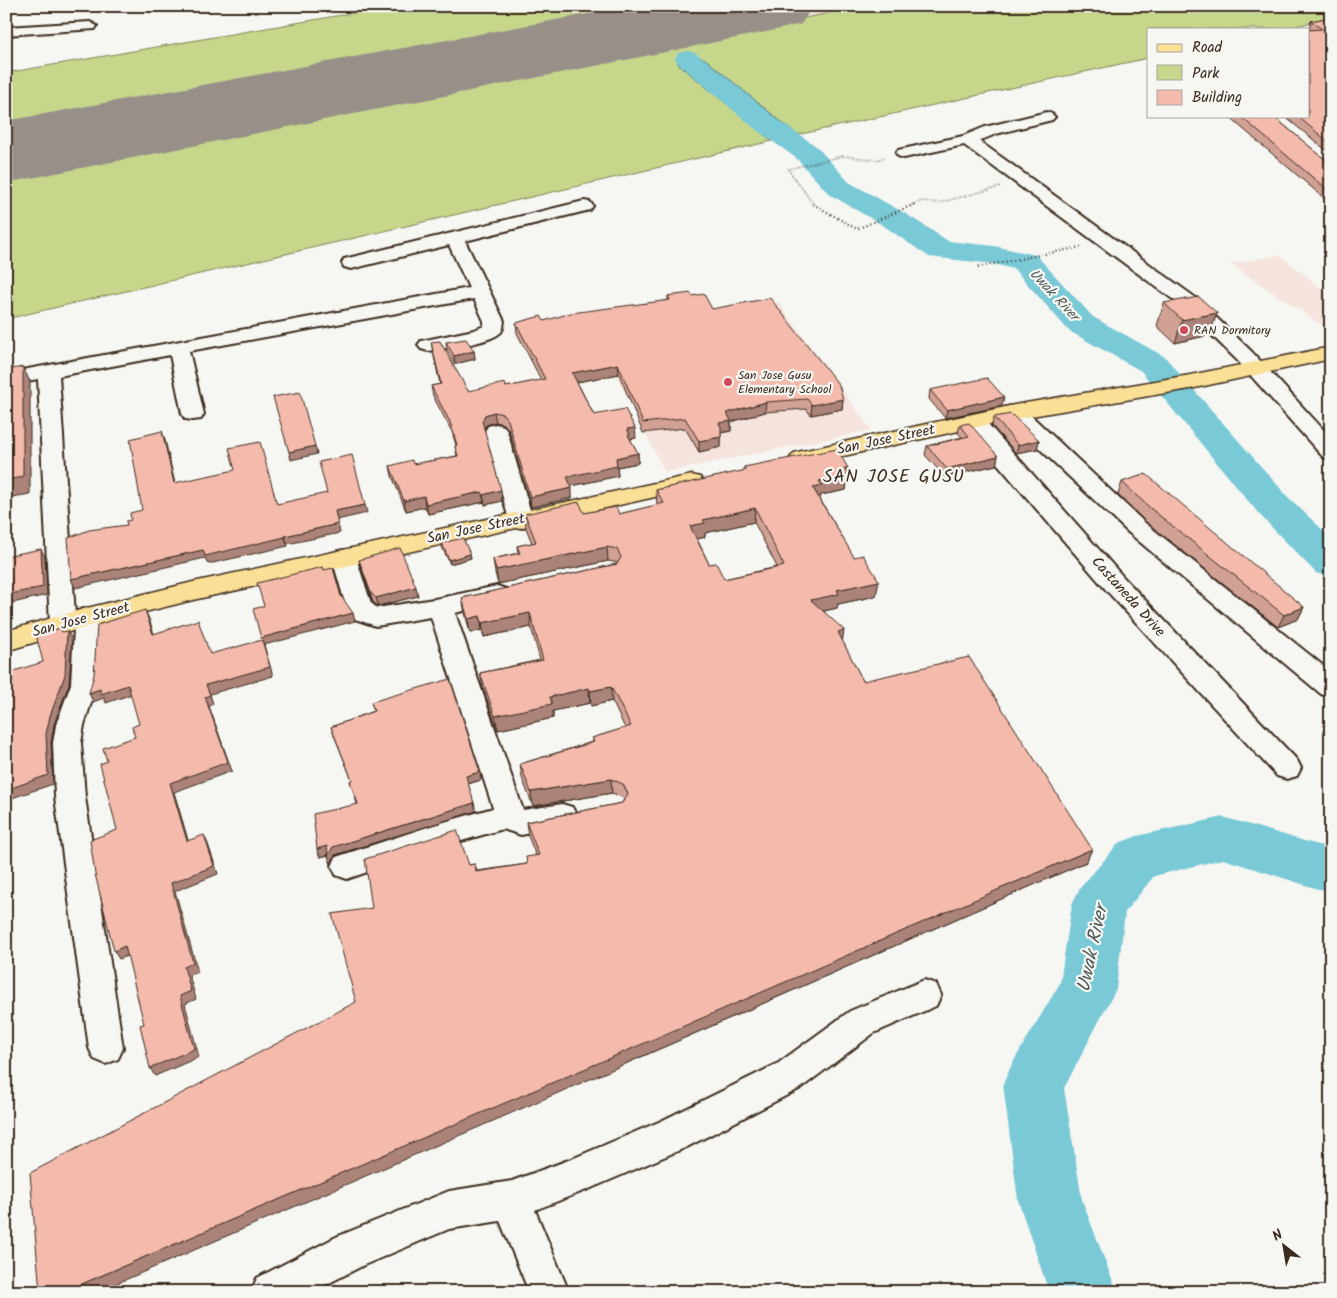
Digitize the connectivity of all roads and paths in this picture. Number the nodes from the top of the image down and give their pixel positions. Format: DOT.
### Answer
graph roads {
  1 [pos="90,26"];
  2 [pos="6,31"];
  3 [pos="1048,118"];
  4 [pos="967,140"];
  5 [pos="904,153"];
  6 [pos="1022,182"];
  7 [pos="584,206"];
  8 [pos="454,237"];
  9 [pos="1106,242"];
  10 [pos="352,263"];
  11 [pos="978,267"];
  12 [pos="480,292"];
  13 [pos="428,345"];
  14 [pos="178,347"];
  15 [pos="1331,353"];
  16 [pos="1257,368"];
  17 [pos="48,371"];
  18 [pos="6,379"];
  19 [pos="1014,412"];
  20 [pos="193,414"];
  21 [pos="973,421"];
  22 [pos="496,431"];
  23 [pos="1331,452"];
  24 [pos="781,463"];
  25 [pos="713,478"];
  26 [pos="521,520"];
  27 [pos="344,558"];
  28 [pos="524,589"];
  29 [pos="440,607"];
  30 [pos="75,620"];
  31 [pos="6,641"];
  32 [pos="1331,687"];
  33 [pos="1287,768"];
  34 [pos="586,812"];
  35 [pos="510,815"];
  36 [pos="347,866"];
  37 [pos="924,995"];
  38 [pos="106,1048"];
  39 [pos="512,1200"];
  40 [pos="271,1292"];
  41 [pos="549,1292"];
  1 -- 2 [label="street"];
  3 -- 4 [label="street"];
  4 -- 5 [label="street"];
  4 -- 6 [label="street"];
  5 -- 6 [label="path"];
  6 -- 9 [label="street"];
  7 -- 8 [label="street"];
  8 -- 10 [label="street"];
  8 -- 12 [label="street"];
  9 -- 11 [label="path"];
  9 -- 16 [label="street"];
  12 -- 13 [label="street"];
  12 -- 14 [label="street"];
  14 -- 17 [label="street"];
  14 -- 20 [label="street"];
  15 -- 16 [label="main road, San Jose Street"];
  16 -- 19 [label="main road, San Jose Street"];
  16 -- 23 [label="street"];
  17 -- 18 [label="street"];
  17 -- 30 [label="street"];
  19 -- 21 [label="main road, San Jose Street"];
  19 -- 32 [label="street"];
  21 -- 24 [label="main road, San Jose Street"];
  21 -- 33 [label="street, Castaneda Drive"];
  22 -- 26 [label="street"];
  25 -- 26 [label="main road, San Jose Street"];
  26 -- 27 [label="main road, San Jose Street"];
  27 -- 29 [label="street"];
  27 -- 30 [label="main road, San Jose Street"];
  28 -- 29 [label="street"];
  29 -- 35 [label="street"];
  30 -- 31 [label="main road, San Jose Street"];
  30 -- 38 [label="street"];
  34 -- 35 [label="street"];
  35 -- 36 [label="street"];
  37 -- 39 [label="street"];
  39 -- 40 [label="street"];
  39 -- 41 [label="street"];
}
